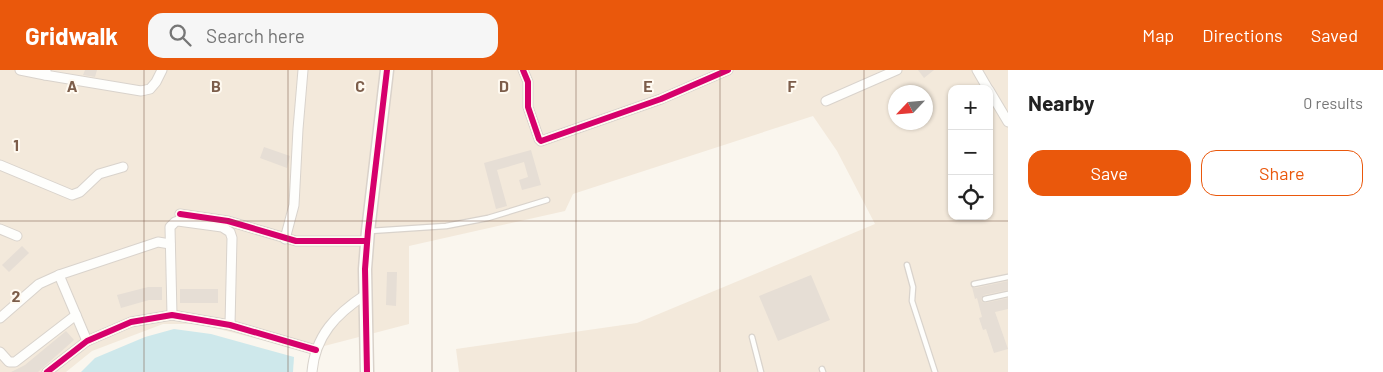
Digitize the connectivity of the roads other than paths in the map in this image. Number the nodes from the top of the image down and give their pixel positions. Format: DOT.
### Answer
graph roads {
  1 [pos="20,70"];
  2 [pos="162,70"];
  3 [pos="303,70"];
  4 [pos="388,70"];
  5 [pos="523,70"];
  6 [pos="728,70"];
  7 [pos="897,70"];
  8 [pos="977,70"];
  9 [pos="46,72"];
  10 [pos="986,85"];
  11 [pos="826,101"];
  12 [pos="993,105"];
  13 [pos="1008,122"];
  14 [pos="0,165"];
  15 [pos="123,166"];
  16 [pos="547,200"];
  17 [pos="180,214"];
  18 [pos="0,229"];
  19 [pos="16,236"];
  20 [pos="367,236"];
  21 [pos="285,239"];
  22 [pos="170,244"];
  23 [pos="907,264"];
  24 [pos="59,275"];
  25 [pos="1008,276"];
  26 [pos="974,284"];
  27 [pos="1008,294"];
  28 [pos="364,296"];
  29 [pos="985,299"];
  30 [pos="76,315"];
  31 [pos="172,315"];
  32 [pos="0,318"];
  33 [pos="230,326"];
  34 [pos="752,337"];
  35 [pos="87,340"];
  36 [pos="316,350"];
  37 [pos="0,352"];
  38 [pos="47,372"];
  39 [pos="312,372"];
  40 [pos="367,372"];
  41 [pos="761,372"];
  42 [pos="936,372"];
  1 -- 9 [label="street"];
  2 -- 9 [label="street"];
  3 -- 21 [label="street"];
  4 -- 20 [label="street"];
  5 -- 6 [label="street"];
  7 -- 11 [label="street"];
  8 -- 10 [label="street"];
  12 -- 13 [label="street"];
  14 -- 15 [label="street"];
  16 -- 20 [label="lane"];
  17 -- 21 [label="street"];
  18 -- 19 [label="street"];
  20 -- 21 [label="street"];
  20 -- 28 [label="street"];
  22 -- 24 [label="street"];
  22 -- 31 [label="street"];
  22 -- 33 [label="street"];
  23 -- 42 [label="lane"];
  24 -- 30 [label="street"];
  24 -- 32 [label="street"];
  25 -- 26 [label="lane"];
  27 -- 29 [label="lane"];
  28 -- 36 [label="street"];
  28 -- 40 [label="street"];
  30 -- 35 [label="street"];
  30 -- 37 [label="street"];
  31 -- 33 [label="street"];
  31 -- 35 [label="street"];
  33 -- 36 [label="street"];
  34 -- 41 [label="lane"];
  35 -- 38 [label="street"];
  36 -- 39 [label="street"];
}
